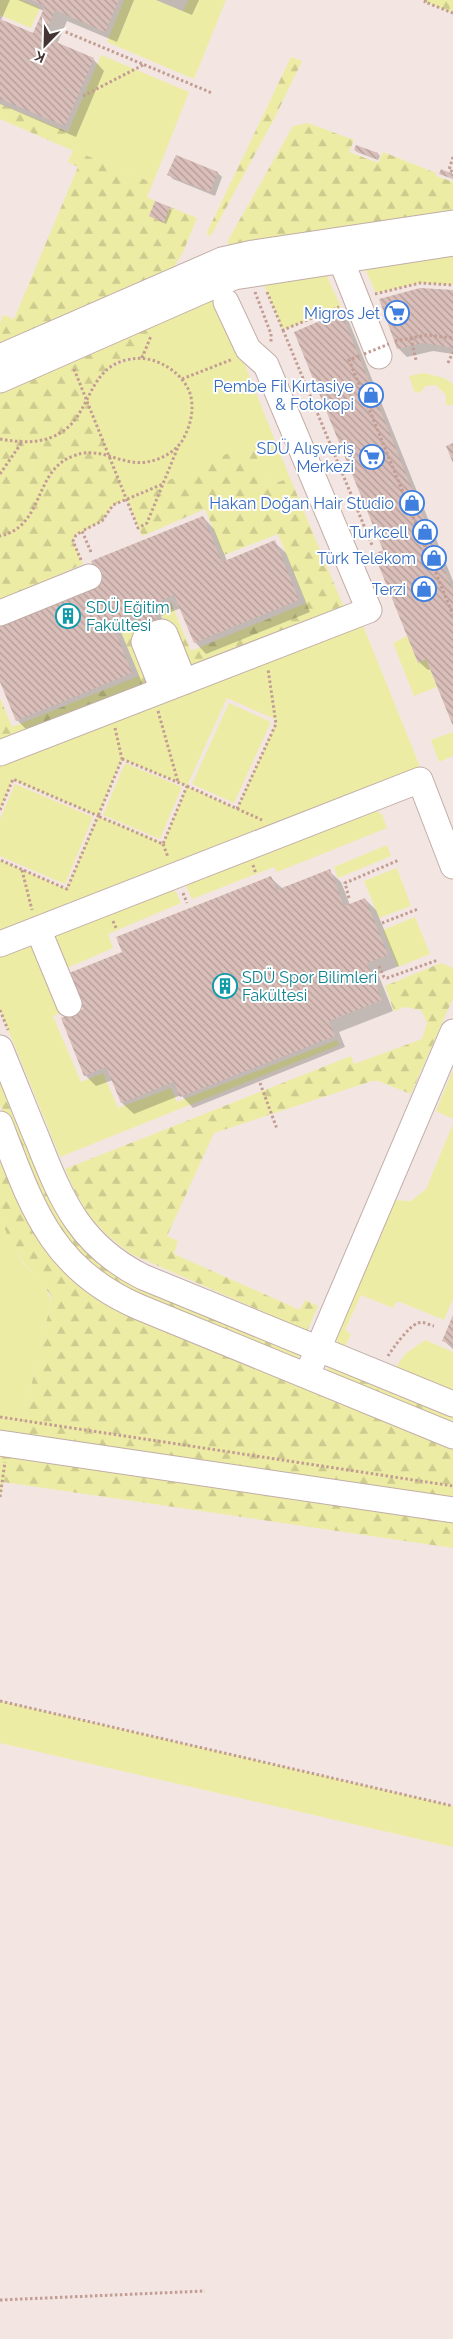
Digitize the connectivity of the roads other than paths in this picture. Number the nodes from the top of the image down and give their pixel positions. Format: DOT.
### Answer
graph roads {
  1 [pos="453,223"];
  2 [pos="453,243"];
  3 [pos="340,260"];
  4 [pos="214,280"];
  5 [pos="377,351"];
  6 [pos="0,356"];
  7 [pos="0,380"];
  8 [pos="89,576"];
  9 [pos="0,613"];
  10 [pos="0,753"];
  11 [pos="453,866"];
  12 [pos="36,921"];
  13 [pos="0,944"];
  14 [pos="69,1004"];
  15 [pos="453,1032"];
  16 [pos="6,1043"];
  17 [pos="0,1124"];
  18 [pos="318,1349"];
  19 [pos="306,1376"];
  20 [pos="453,1404"];
  21 [pos="453,1436"];
  22 [pos="4,1444"];
  23 [pos="453,1510"];
  1 -- 4 [label="street"];
  2 -- 3 [label="street"];
  3 -- 4 [label="street"];
  3 -- 5 [label="street"];
  4 -- 6 [label="street"];
  4 -- 7 [label="street"];
  4 -- 10 [label="street"];
  8 -- 9 [label="street"];
  11 -- 12 [label="street"];
  12 -- 13 [label="street"];
  12 -- 14 [label="street"];
  15 -- 18 [label="street"];
  16 -- 18 [label="street"];
  17 -- 19 [label="street"];
  18 -- 19 [label="street"];
  18 -- 20 [label="street"];
  19 -- 21 [label="street"];
  22 -- 23 [label="street"];
}
